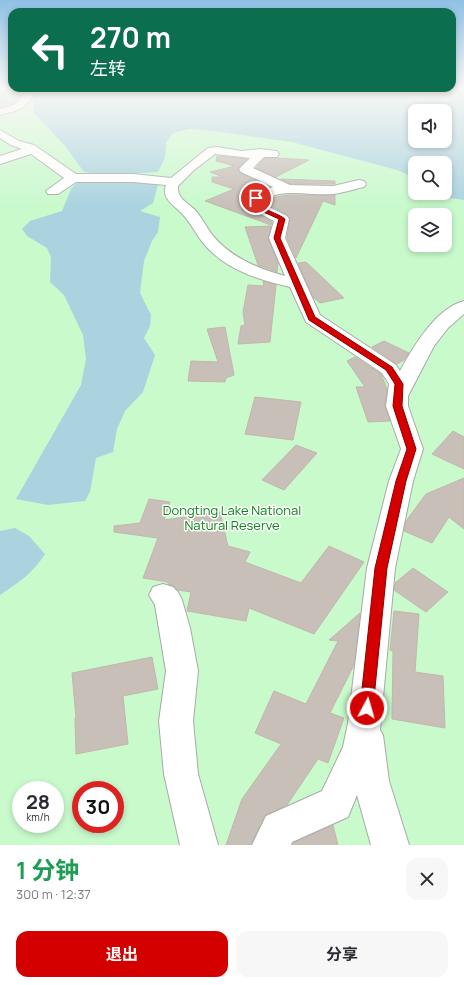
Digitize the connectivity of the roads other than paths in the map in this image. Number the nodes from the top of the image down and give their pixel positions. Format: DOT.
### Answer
graph roads {
  1 [pos="0,133"];
  2 [pos="32,150"];
  3 [pos="0,160"];
  4 [pos="73,178"];
  5 [pos="173,182"];
  6 [pos="359,184"];
  7 [pos="286,188"];
  8 [pos="52,191"];
  9 [pos="297,284"];
  10 [pos="464,306"];
  11 [pos="398,396"];
  12 [pos="163,595"];
  13 [pos="365,724"];
  14 [pos="198,845"];
  15 [pos="271,845"];
  16 [pos="390,845"];
  1 -- 2 [label="street"];
  2 -- 3 [label="street"];
  2 -- 4 [label="street"];
  4 -- 5 [label="street"];
  4 -- 8 [label="street"];
  5 -- 7 [label="street"];
  5 -- 9 [label="street"];
  6 -- 7 [label="street"];
  7 -- 9 [label="street"];
  9 -- 11 [label="street"];
  10 -- 11 [label="street"];
  11 -- 13 [label="street"];
  12 -- 14 [label="street"];
  13 -- 15 [label="street"];
  13 -- 16 [label="street"];
}
